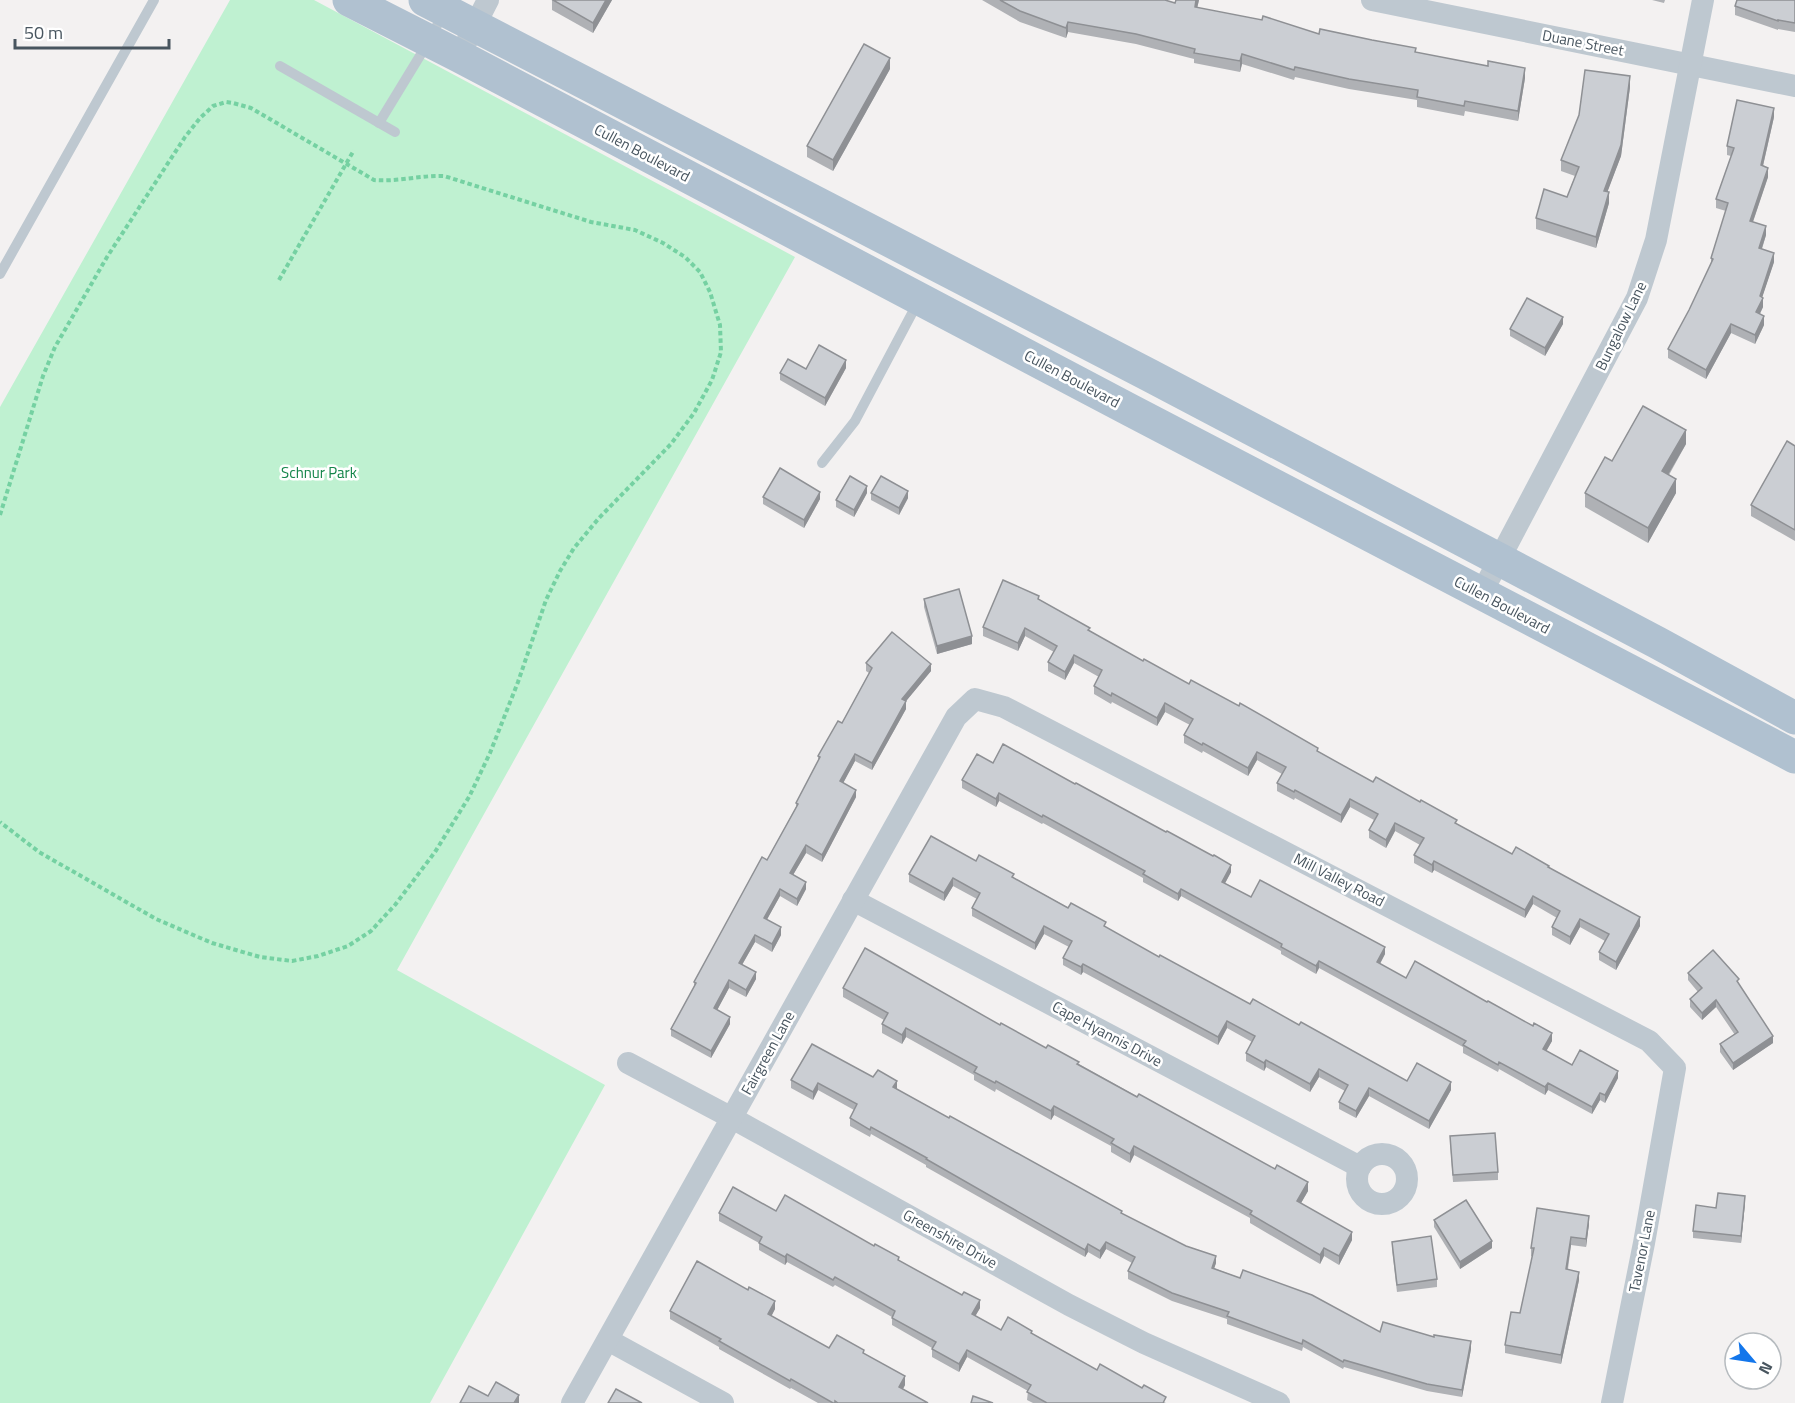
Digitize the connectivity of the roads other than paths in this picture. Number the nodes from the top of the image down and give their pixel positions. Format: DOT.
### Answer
graph roads {
  1 [pos="154,0"];
  2 [pos="349,0"];
  3 [pos="1372,0"];
  4 [pos="1703,0"];
  5 [pos="435,5"];
  6 [pos="481,13"];
  7 [pos="429,40"];
  8 [pos="459,56"];
  9 [pos="1690,64"];
  10 [pos="280,66"];
  11 [pos="1795,86"];
  12 [pos="380,123"];
  13 [pos="395,132"];
  14 [pos="800,195"];
  15 [pos="784,228"];
  16 [pos="0,274"];
  17 [pos="919,299"];
  18 [pos="1149,375"];
  19 [pos="1130,410"];
  20 [pos="822,463"];
  21 [pos="1499,560"];
  22 [pos="1481,594"];
  23 [pos="967,707"];
  24 [pos="1790,715"];
  25 [pos="1781,750"];
  26 [pos="854,900"];
  27 [pos="628,1063"];
  28 [pos="1670,1098"];
  29 [pos="732,1118"];
  30 [pos="1360,1167"];
  31 [pos="608,1340"];
  32 [pos="572,1403"];
  33 [pos="723,1403"];
  34 [pos="1279,1403"];
  35 [pos="1612,1403"];
  1 -- 16 [label="lane"];
  2 -- 7 [label="main road, Cullen Boulevard"];
  3 -- 9 [label="street, Duane Street"];
  4 -- 9 [label="street, Bungalow Lane"];
  5 -- 6 [label="main road"];
  5 -- 7 [label="lane"];
  6 -- 8 [label="street"];
  6 -- 14 [label="main road"];
  7 -- 8 [label="main road, Cullen Boulevard"];
  7 -- 12 [label="lane"];
  8 -- 15 [label="main road, Cullen Boulevard"];
  9 -- 11 [label="street, Duane Street"];
  9 -- 21 [label="street, Bungalow Lane"];
  10 -- 12 [label="lane"];
  12 -- 13 [label="lane"];
  14 -- 15 [label="main road"];
  14 -- 18 [label="main road"];
  15 -- 17 [label="main road, Cullen Boulevard"];
  17 -- 19 [label="main road, Cullen Boulevard"];
  17 -- 20 [label="lane"];
  18 -- 19 [label="main road"];
  18 -- 21 [label="main road"];
  19 -- 22 [label="main road, Cullen Boulevard"];
  21 -- 22 [label="street, Bungalow Lane"];
  21 -- 24 [label="main road"];
  22 -- 25 [label="main road, Cullen Boulevard"];
  23 -- 26 [label="street, Fairgreen Lane"];
  23 -- 28 [label="street, Mill Valley Road"];
  24 -- 25 [label="main road"];
  26 -- 29 [label="street, Fairgreen Lane"];
  26 -- 30 [label="street, Cape Hyannis Drive"];
  27 -- 29 [label="street, Greenshire Drive"];
  28 -- 35 [label="street, Tavenor Lane"];
  29 -- 31 [label="street, Fairgreen Lane"];
  29 -- 34 [label="street, Greenshire Drive"];
  31 -- 32 [label="street, Fairgreen Lane"];
  31 -- 33 [label="street"];
}
